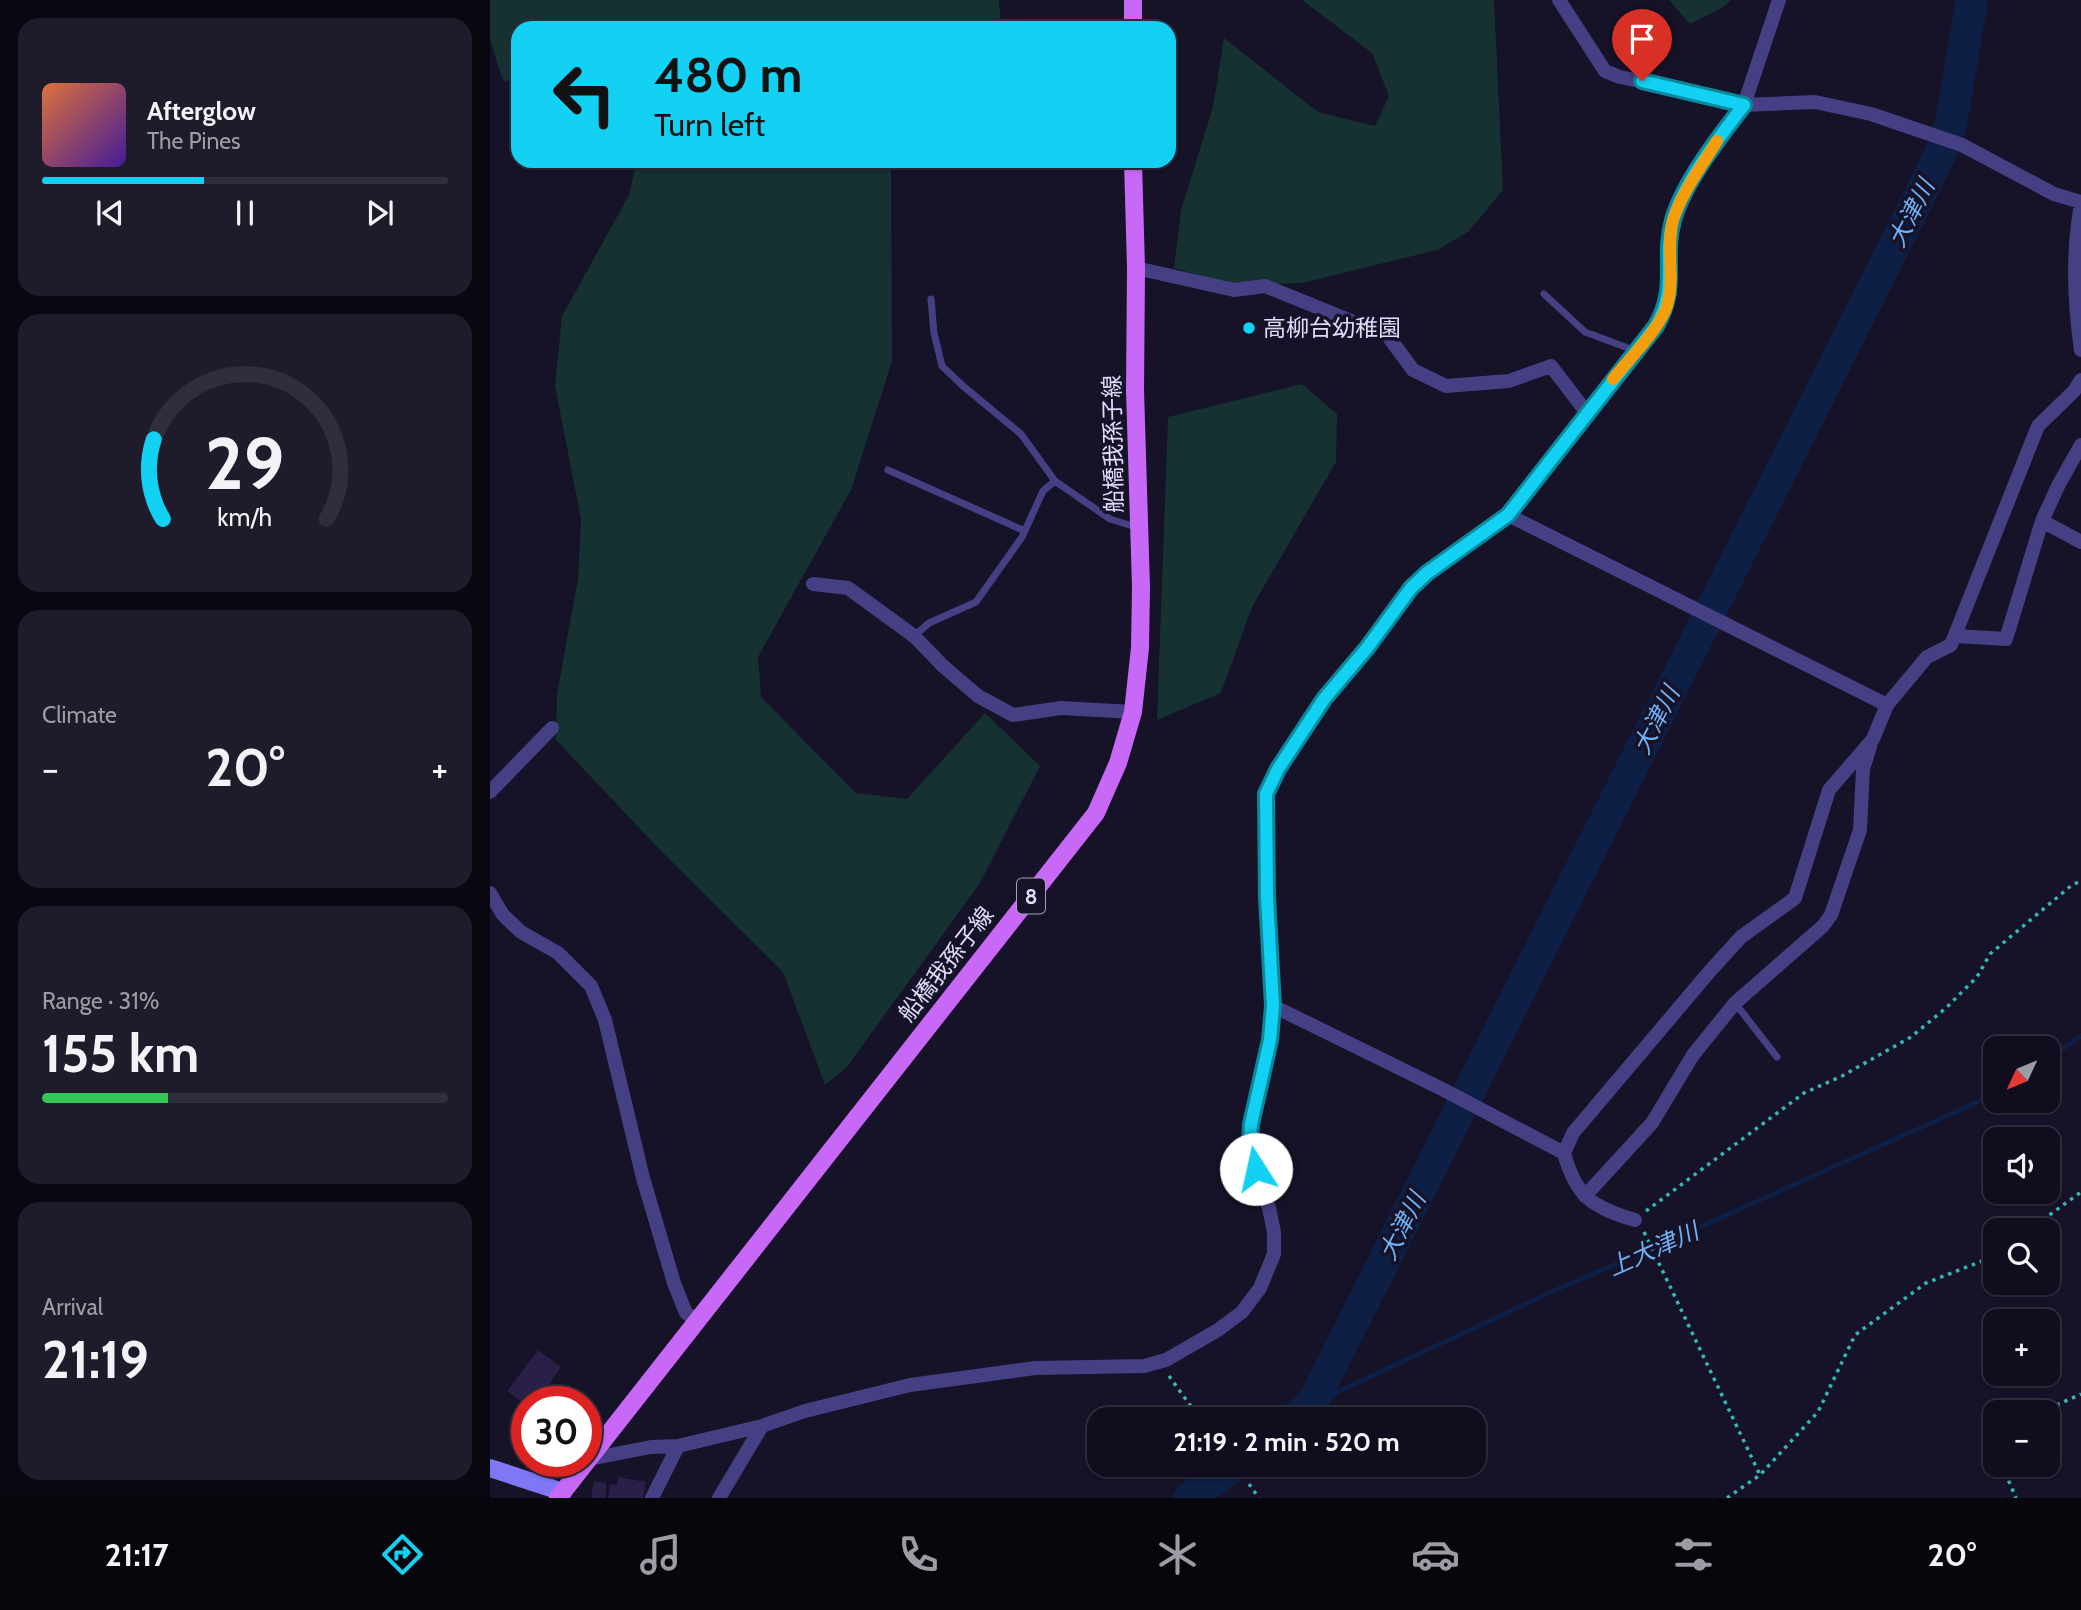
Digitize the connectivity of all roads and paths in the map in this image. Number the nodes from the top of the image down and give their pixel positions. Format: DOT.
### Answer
graph roads {
  1 [pos="1133,0"];
  2 [pos="1559,0"];
  3 [pos="1779,0"];
  4 [pos="1133,21"];
  5 [pos="1744,105"];
  6 [pos="1133,168"];
  7 [pos="2081,203"];
  8 [pos="1136,268"];
  9 [pos="1544,293"];
  10 [pos="931,299"];
  11 [pos="2081,350"];
  12 [pos="1636,351"];
  13 [pos="2081,380"];
  14 [pos="1587,413"];
  15 [pos="2081,445"];
  16 [pos="888,470"];
  17 [pos="1055,481"];
  18 [pos="1508,515"];
  19 [pos="2042,521"];
  20 [pos="1139,528"];
  21 [pos="1025,531"];
  22 [pos="2081,542"];
  23 [pos="813,584"];
  24 [pos="915,636"];
  25 [pos="1955,636"];
  26 [pos="1887,705"];
  27 [pos="1133,712"];
  28 [pos="552,728"];
  29 [pos="1873,738"];
  30 [pos="490,792"];
  31 [pos="2081,881"];
  32 [pos="490,893"];
  33 [pos="1735,1003"];
  34 [pos="1273,1006"];
  35 [pos="1777,1057"];
  36 [pos="1564,1153"];
  37 [pos="2081,1192"];
  38 [pos="1585,1196"];
  39 [pos="2045,1218"];
  40 [pos="1635,1220"];
  41 [pos="1650,1241"];
  42 [pos="1983,1261"];
  43 [pos="697,1320"];
  44 [pos="1160,1363"];
  45 [pos="2081,1394"];
  46 [pos="2060,1403"];
  47 [pos="1191,1407"];
  48 [pos="762,1426"];
  49 [pos="602,1442"];
  50 [pos="678,1446"];
  51 [pos="602,1456"];
  52 [pos="490,1468"];
  53 [pos="1760,1475"];
  54 [pos="574,1477"];
  55 [pos="2007,1477"];
  56 [pos="1249,1484"];
  57 [pos="560,1495"];
  58 [pos="652,1498"];
  59 [pos="719,1498"];
  60 [pos="1259,1498"];
  61 [pos="1727,1498"];
  62 [pos="2016,1498"];
  1 -- 4 [label="main road"];
  2 -- 5 [label="street"];
  3 -- 5 [label="street"];
  5 -- 7 [label="street"];
  5 -- 12 [label="street"];
  6 -- 8 [label="main road, 船橋我孫子線 / 8"];
  7 -- 11 [label="street"];
  8 -- 14 [label="street"];
  8 -- 20 [label="main road, 船橋我孫子線 / 8"];
  9 -- 12 [label="lane"];
  10 -- 17 [label="lane"];
  12 -- 14 [label="street"];
  13 -- 25 [label="street"];
  14 -- 18 [label="street"];
  15 -- 19 [label="street"];
  16 -- 21 [label="lane"];
  17 -- 20 [label="lane"];
  17 -- 21 [label="lane"];
  18 -- 26 [label="street"];
  18 -- 34 [label="street"];
  19 -- 22 [label="street"];
  19 -- 25 [label="street"];
  20 -- 27 [label="main road, 船橋我孫子線 / 8"];
  21 -- 24 [label="lane"];
  23 -- 24 [label="street"];
  24 -- 27 [label="street"];
  25 -- 26 [label="street"];
  26 -- 29 [label="street"];
  27 -- 43 [label="main road, 船橋我孫子線 / 8"];
  28 -- 30 [label="street"];
  29 -- 33 [label="street"];
  29 -- 36 [label="street"];
  31 -- 40 [label="path"];
  32 -- 43 [label="street"];
  33 -- 35 [label="lane"];
  33 -- 38 [label="street"];
  34 -- 36 [label="street"];
  34 -- 44 [label="street"];
  36 -- 38 [label="street"];
  37 -- 39 [label="path"];
  38 -- 40 [label="street"];
  41 -- 53 [label="path"];
  42 -- 53 [label="path"];
  43 -- 49 [label="main road, 船橋我孫子線 / 8"];
  44 -- 47 [label="path"];
  44 -- 48 [label="street"];
  45 -- 46 [label="path"];
  48 -- 50 [label="street"];
  48 -- 59 [label="street"];
  50 -- 51 [label="street"];
  50 -- 58 [label="street"];
  52 -- 57 [label="street"];
  53 -- 61 [label="path"];
  54 -- 57 [label="main road, 船橋我孫子線 / 8"];
  55 -- 62 [label="path"];
  56 -- 60 [label="path"];
}
